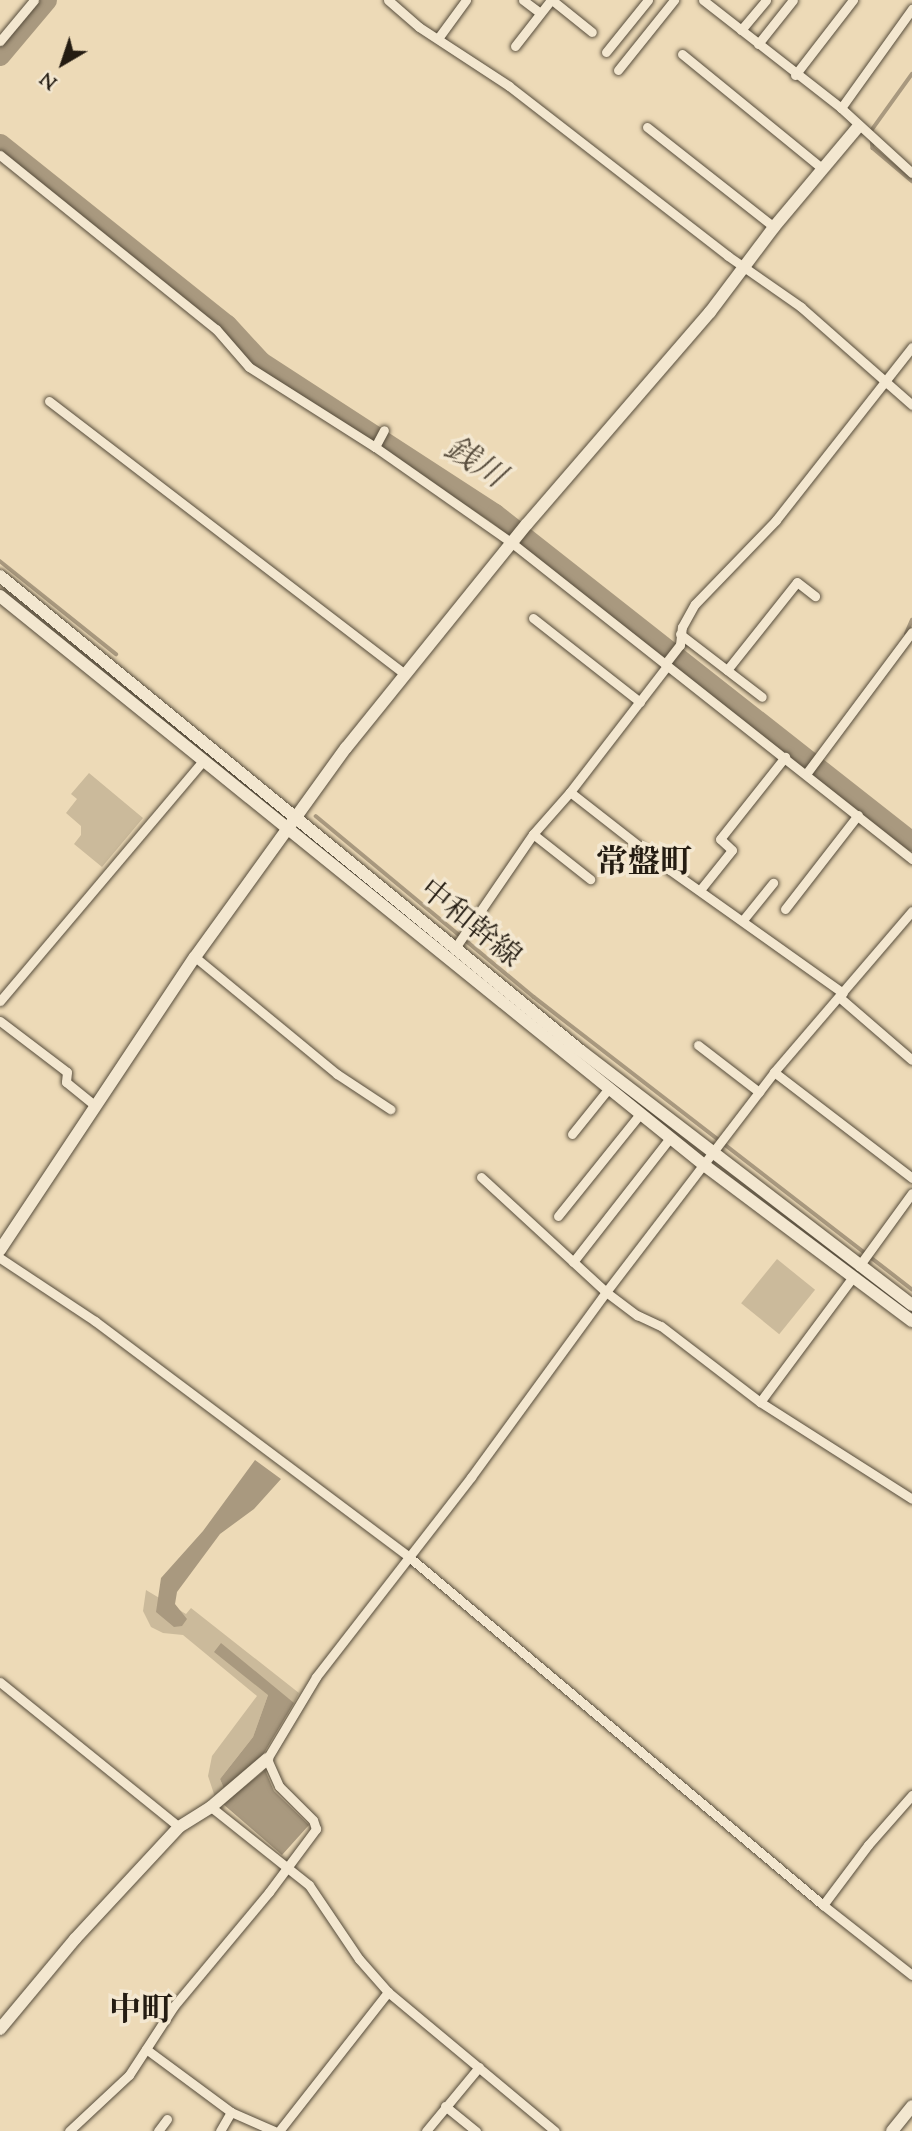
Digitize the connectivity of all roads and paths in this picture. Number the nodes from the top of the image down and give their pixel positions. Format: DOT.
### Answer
graph roads {
  1 [pos="34,0"];
  2 [pos="388,0"];
  3 [pos="466,0"];
  4 [pos="523,0"];
  5 [pos="552,0"];
  6 [pos="648,0"];
  7 [pos="674,0"];
  8 [pos="766,0"];
  9 [pos="793,0"];
  10 [pos="853,0"];
  11 [pos="709,2"];
  12 [pos="912,9"];
  13 [pos="540,13"];
  14 [pos="741,30"];
  15 [pos="592,32"];
  16 [pos="439,37"];
  17 [pos="0,41"];
  18 [pos="758,44"];
  19 [pos="515,46"];
  20 [pos="606,52"];
  21 [pos="682,54"];
  22 [pos="618,70"];
  23 [pos="795,75"];
  24 [pos="841,108"];
  25 [pos="647,127"];
  26 [pos="859,127"];
  27 [pos="0,155"];
  28 [pos="822,168"];
  29 [pos="912,173"];
  30 [pos="774,227"];
  31 [pos="744,268"];
  32 [pos="912,347"];
  33 [pos="884,382"];
  34 [pos="49,401"];
  35 [pos="912,405"];
  36 [pos="384,431"];
  37 [pos="376,445"];
  38 [pos="514,542"];
  39 [pos="0,576"];
  40 [pos="0,596"];
  41 [pos="815,596"];
  42 [pos="533,618"];
  43 [pos="912,632"];
  44 [pos="680,634"];
  45 [pos="667,663"];
  46 [pos="727,670"];
  47 [pos="404,673"];
  48 [pos="762,697"];
  49 [pos="640,702"];
  50 [pos="785,757"];
  51 [pos="203,761"];
  52 [pos="808,772"];
  53 [pos="570,792"];
  54 [pos="858,815"];
  55 [pos="295,817"];
  56 [pos="288,828"];
  57 [pos="533,834"];
  58 [pos="912,859"];
  59 [pos="590,879"];
  60 [pos="773,883"];
  61 [pos="700,890"];
  62 [pos="785,909"];
  63 [pos="912,911"];
  64 [pos="743,920"];
  65 [pos="460,941"];
  66 [pos="195,957"];
  67 [pos="841,995"];
  68 [pos="0,1001"];
  69 [pos="0,1021"];
  70 [pos="698,1045"];
  71 [pos="912,1060"];
  72 [pos="774,1072"];
  73 [pos="609,1088"];
  74 [pos="759,1092"];
  75 [pos="96,1106"];
  76 [pos="390,1110"];
  77 [pos="640,1114"];
  78 [pos="572,1134"];
  79 [pos="670,1138"];
  80 [pos="718,1147"];
  81 [pos="704,1165"];
  82 [pos="481,1177"];
  83 [pos="912,1178"];
  84 [pos="912,1193"];
  85 [pos="558,1216"];
  86 [pos="0,1250"];
  87 [pos="0,1258"];
  88 [pos="573,1262"];
  89 [pos="862,1264"];
  90 [pos="606,1292"];
  91 [pos="912,1306"];
  92 [pos="912,1321"];
  93 [pos="760,1402"];
  94 [pos="912,1499"];
  95 [pos="409,1557"];
  96 [pos="0,1682"];
  97 [pos="267,1759"];
  98 [pos="912,1795"];
  99 [pos="211,1807"];
  100 [pos="179,1827"];
  101 [pos="287,1864"];
  102 [pos="823,1905"];
  103 [pos="912,1975"];
  104 [pos="388,1992"];
  105 [pos="0,2029"];
  106 [pos="146,2049"];
  107 [pos="479,2067"];
  108 [pos="445,2106"];
  109 [pos="912,2106"];
  110 [pos="231,2112"];
  111 [pos="167,2119"];
  112 [pos="69,2131"];
  113 [pos="158,2131"];
  114 [pos="220,2131"];
  115 [pos="276,2131"];
  116 [pos="426,2131"];
  117 [pos="476,2131"];
  118 [pos="555,2131"];
  119 [pos="892,2131"];
  1 -- 17 [label="street"];
  2 -- 16 [label="street"];
  3 -- 16 [label="street"];
  4 -- 13 [label="street"];
  5 -- 13 [label="street"];
  5 -- 15 [label="street"];
  6 -- 20 [label="street"];
  7 -- 22 [label="street"];
  8 -- 14 [label="street"];
  9 -- 18 [label="street"];
  10 -- 23 [label="street"];
  11 -- 14 [label="street"];
  12 -- 24 [label="street"];
  13 -- 19 [label="street"];
  14 -- 18 [label="street"];
  16 -- 31 [label="street"];
  18 -- 23 [label="street"];
  21 -- 28 [label="street"];
  23 -- 24 [label="street"];
  24 -- 26 [label="street"];
  25 -- 30 [label="street"];
  26 -- 28 [label="main road"];
  26 -- 29 [label="street"];
  27 -- 37 [label="street"];
  28 -- 30 [label="main road"];
  30 -- 31 [label="main road"];
  31 -- 33 [label="street"];
  31 -- 38 [label="main road"];
  32 -- 33 [label="street"];
  33 -- 35 [label="street"];
  33 -- 44 [label="street"];
  34 -- 47 [label="street"];
  36 -- 37 [label="street"];
  37 -- 38 [label="street"];
  38 -- 45 [label="street"];
  38 -- 47 [label="main road"];
  39 -- 55 [label="main road, 中和幹線"];
  40 -- 51 [label="main road, 中和幹線"];
  41 -- 46 [label="street"];
  42 -- 49 [label="street"];
  43 -- 52 [label="street"];
  44 -- 45 [label="street"];
  44 -- 46 [label="street"];
  45 -- 49 [label="street"];
  45 -- 50 [label="street"];
  46 -- 48 [label="street"];
  47 -- 55 [label="main road"];
  49 -- 53 [label="street"];
  50 -- 52 [label="street"];
  50 -- 61 [label="street"];
  51 -- 56 [label="main road, 中和幹線"];
  51 -- 68 [label="street"];
  52 -- 54 [label="street"];
  53 -- 57 [label="street"];
  53 -- 61 [label="street"];
  54 -- 58 [label="street"];
  54 -- 62 [label="street"];
  55 -- 56 [label="main road"];
  55 -- 65 [label="main road, 中和幹線"];
  56 -- 66 [label="main road"];
  56 -- 73 [label="main road, 中和幹線"];
  57 -- 59 [label="street"];
  57 -- 65 [label="street"];
  60 -- 64 [label="street"];
  61 -- 64 [label="street"];
  63 -- 67 [label="street"];
  64 -- 67 [label="street"];
  65 -- 80 [label="main road, 中和幹線"];
  66 -- 75 [label="main road"];
  66 -- 76 [label="street"];
  67 -- 71 [label="street"];
  67 -- 72 [label="street"];
  69 -- 75 [label="street"];
  70 -- 74 [label="street"];
  72 -- 74 [label="street"];
  72 -- 83 [label="street"];
  73 -- 77 [label="main road, 中和幹線"];
  73 -- 78 [label="street"];
  74 -- 80 [label="street"];
  75 -- 86 [label="main road"];
  77 -- 79 [label="main road, 中和幹線"];
  77 -- 85 [label="street"];
  79 -- 81 [label="main road, 中和幹線"];
  79 -- 88 [label="street"];
  80 -- 81 [label="street"];
  80 -- 89 [label="main road, 中和幹線"];
  81 -- 89 [label="main road, 中和幹線"];
  81 -- 90 [label="street"];
  82 -- 88 [label="street"];
  84 -- 89 [label="street"];
  87 -- 95 [label="street"];
  88 -- 90 [label="street"];
  89 -- 91 [label="main road, 中和幹線"];
  89 -- 92 [label="main road, 中和幹線"];
  89 -- 93 [label="street"];
  90 -- 93 [label="street"];
  90 -- 95 [label="street"];
  93 -- 94 [label="street"];
  95 -- 97 [label="street"];
  95 -- 102 [label="street"];
  96 -- 100 [label="street"];
  97 -- 99 [label="main road"];
  97 -- 101 [label="street"];
  98 -- 102 [label="street"];
  99 -- 100 [label="main road"];
  99 -- 101 [label="street"];
  100 -- 105 [label="main road"];
  101 -- 104 [label="street"];
  101 -- 106 [label="street"];
  102 -- 103 [label="street"];
  104 -- 107 [label="street"];
  104 -- 115 [label="street"];
  106 -- 110 [label="street"];
  106 -- 112 [label="street"];
  107 -- 108 [label="street"];
  107 -- 118 [label="street"];
  108 -- 116 [label="street"];
  108 -- 117 [label="street"];
  109 -- 119 [label="main road"];
  110 -- 114 [label="street"];
  110 -- 115 [label="street"];
  111 -- 113 [label="street"];
}
